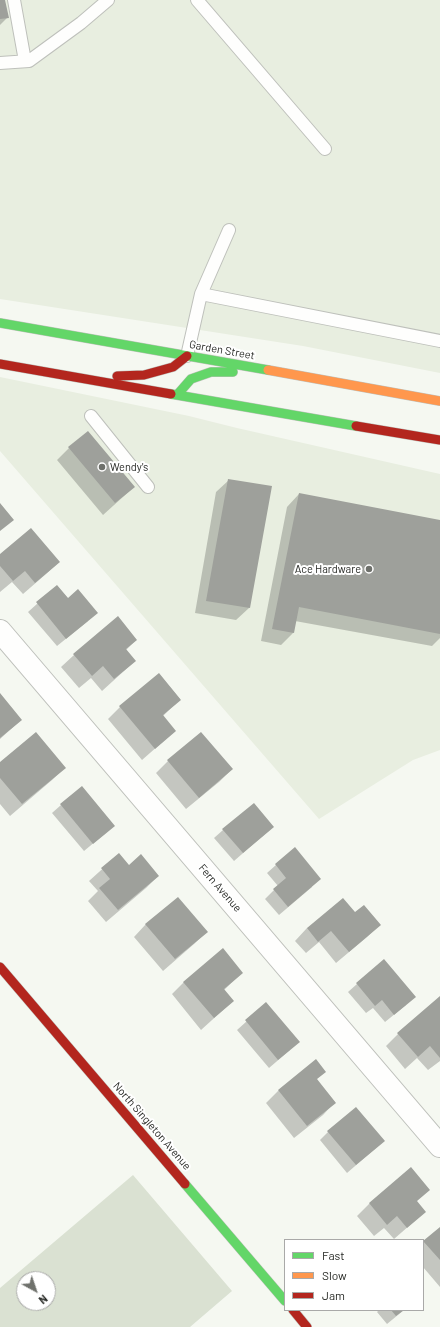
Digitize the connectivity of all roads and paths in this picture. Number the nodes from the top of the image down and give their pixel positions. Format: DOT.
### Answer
graph roads {
  1 [pos="14,0"];
  2 [pos="108,0"];
  3 [pos="197,0"];
  4 [pos="25,61"];
  5 [pos="0,63"];
  6 [pos="325,149"];
  7 [pos="229,230"];
  8 [pos="201,294"];
  9 [pos="0,323"];
  10 [pos="440,341"];
  11 [pos="187,356"];
  12 [pos="0,364"];
  13 [pos="280,372"];
  14 [pos="80,378"];
  15 [pos="177,395"];
  16 [pos="440,401"];
  17 [pos="91,416"];
  18 [pos="440,440"];
  19 [pos="148,487"];
  20 [pos="0,631"];
  21 [pos="0,967"];
  22 [pos="440,1146"];
  23 [pos="284,1300"];
  24 [pos="294,1311"];
  25 [pos="307,1327"];
  1 -- 4 [label="lane"];
  2 -- 4 [label="lane"];
  3 -- 6 [label="lane"];
  4 -- 5 [label="lane"];
  7 -- 8 [label="lane"];
  8 -- 10 [label="lane"];
  8 -- 11 [label="lane"];
  9 -- 11 [label="main road, Garden Street"];
  11 -- 13 [label="main road, Garden Street"];
  11 -- 14 [label="main road"];
  12 -- 14 [label="main road"];
  13 -- 15 [label="main road"];
  13 -- 16 [label="main road, Garden Street"];
  14 -- 15 [label="main road"];
  15 -- 18 [label="main road"];
  17 -- 19 [label="lane"];
  20 -- 22 [label="street, Fern Avenue"];
  21 -- 23 [label="main road, North Singleton Avenue"];
  24 -- 25 [label="main road"];
}
